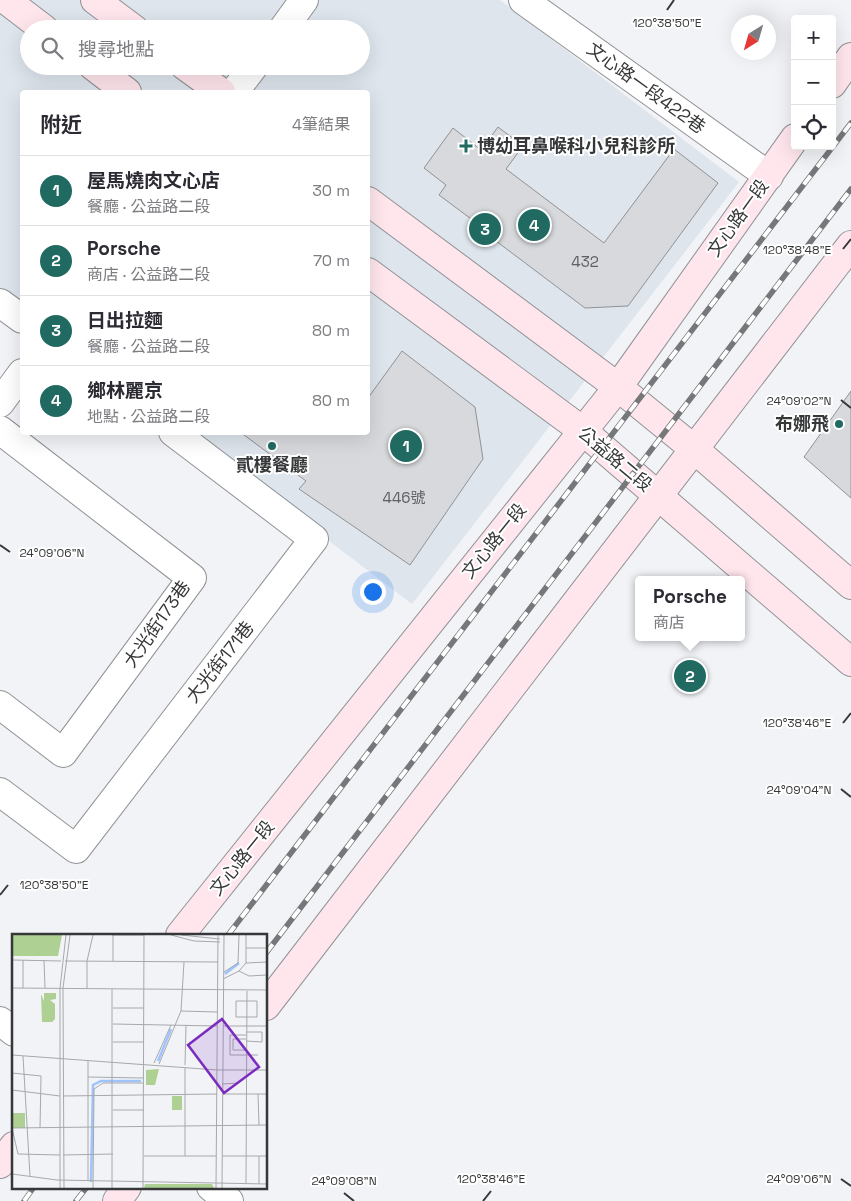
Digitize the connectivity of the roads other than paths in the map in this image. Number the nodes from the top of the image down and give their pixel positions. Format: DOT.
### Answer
graph roads {
  1 [pos="6,0"];
  2 [pos="95,0"];
  3 [pos="304,0"];
  4 [pos="524,0"];
  5 [pos="32,20"];
  6 [pos="122,20"];
  7 [pos="290,20"];
  8 [pos="851,57"];
  9 [pos="105,75"];
  10 [pos="197,75"];
  11 [pos="247,75"];
  12 [pos="836,78"];
  13 [pos="124,90"];
  14 [pos="218,90"];
  15 [pos="236,90"];
  16 [pos="791,144"];
  17 [pos="769,176"];
  18 [pos="370,202"];
  19 [pos="851,245"];
  20 [pos="370,273"];
  21 [pos="0,303"];
  22 [pos="20,318"];
  23 [pos="20,376"];
  24 [pos="618,387"];
  25 [pos="0,403"];
  26 [pos="0,430"];
  27 [pos="582,431"];
  28 [pos="177,435"];
  29 [pos="694,449"];
  30 [pos="658,496"];
  31 [pos="851,585"];
  32 [pos="851,662"];
  33 [pos="0,705"];
  34 [pos="0,792"];
  35 [pos="181,934"];
  36 [pos="268,1003"];
  37 [pos="0,1021"];
  38 [pos="12,1030"];
  39 [pos="12,1149"];
  40 [pos="0,1164"];
  41 [pos="127,1188"];
  42 [pos="212,1188"];
  43 [pos="117,1201"];
  44 [pos="229,1201"];
  1 -- 5 [label="main road"];
  2 -- 6 [label="main road"];
  3 -- 7 [label="street"];
  4 -- 17 [label="street, 文心路一段422巷"];
  8 -- 12 [label="main road"];
  9 -- 13 [label="main road"];
  10 -- 14 [label="main road"];
  11 -- 15 [label="street"];
  16 -- 17 [label="main road, 文心路一段"];
  17 -- 24 [label="main road, 文心路一段"];
  18 -- 24 [label="main road"];
  19 -- 29 [label="main road"];
  20 -- 27 [label="main road, 公益路二段"];
  21 -- 22 [label="street"];
  23 -- 25 [label="street"];
  24 -- 27 [label="main road, 文心路一段"];
  24 -- 29 [label="main road"];
  26 -- 33 [label="street, 大光街173巷"];
  27 -- 30 [label="main road, 公益路二段"];
  27 -- 35 [label="main road, 文心路一段"];
  28 -- 34 [label="street, 大光街171巷"];
  29 -- 30 [label="main road"];
  29 -- 31 [label="main road"];
  30 -- 32 [label="main road, 公益路二段"];
  30 -- 36 [label="main road"];
  37 -- 38 [label="street"];
  39 -- 40 [label="main road"];
  41 -- 43 [label="main road"];
  42 -- 44 [label="street"];
}
